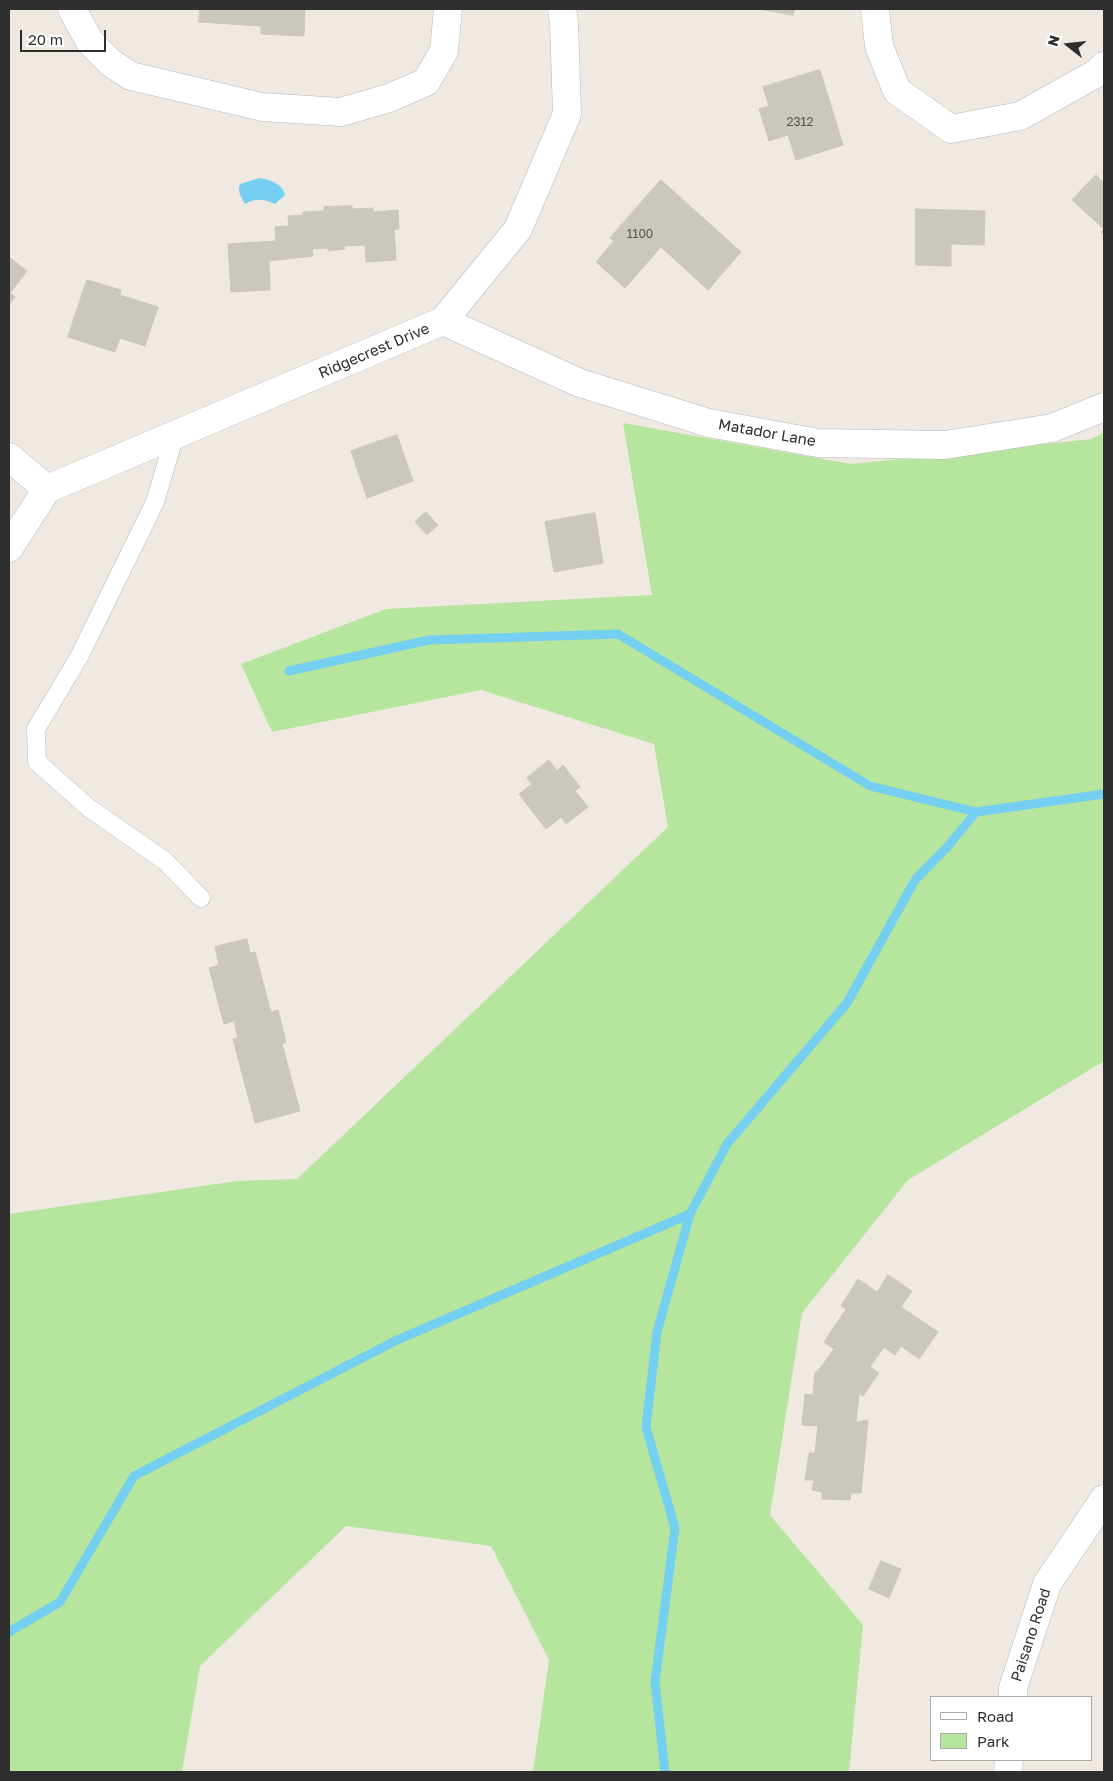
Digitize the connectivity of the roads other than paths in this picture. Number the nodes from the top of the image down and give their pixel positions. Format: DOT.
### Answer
graph roads {
  1 [pos="72,9"];
  2 [pos="448,9"];
  3 [pos="562,9"];
  4 [pos="875,9"];
  5 [pos="1104,66"];
  6 [pos="443,321"];
  7 [pos="1104,407"];
  8 [pos="175,435"];
  9 [pos="9,457"];
  10 [pos="47,489"];
  11 [pos="9,548"];
  12 [pos="201,898"];
  13 [pos="1104,1499"];
  14 [pos="1013,1696"];
  1 -- 2 [label="street"];
  3 -- 6 [label="street, Ridgecrest Drive"];
  4 -- 5 [label="street"];
  6 -- 7 [label="street, Matador Lane"];
  6 -- 8 [label="street, Ridgecrest Drive"];
  8 -- 10 [label="street, Ridgecrest Drive"];
  8 -- 12 [label="lane"];
  9 -- 10 [label="street"];
  10 -- 11 [label="street"];
  13 -- 14 [label="street, Paisano Road"];
}
